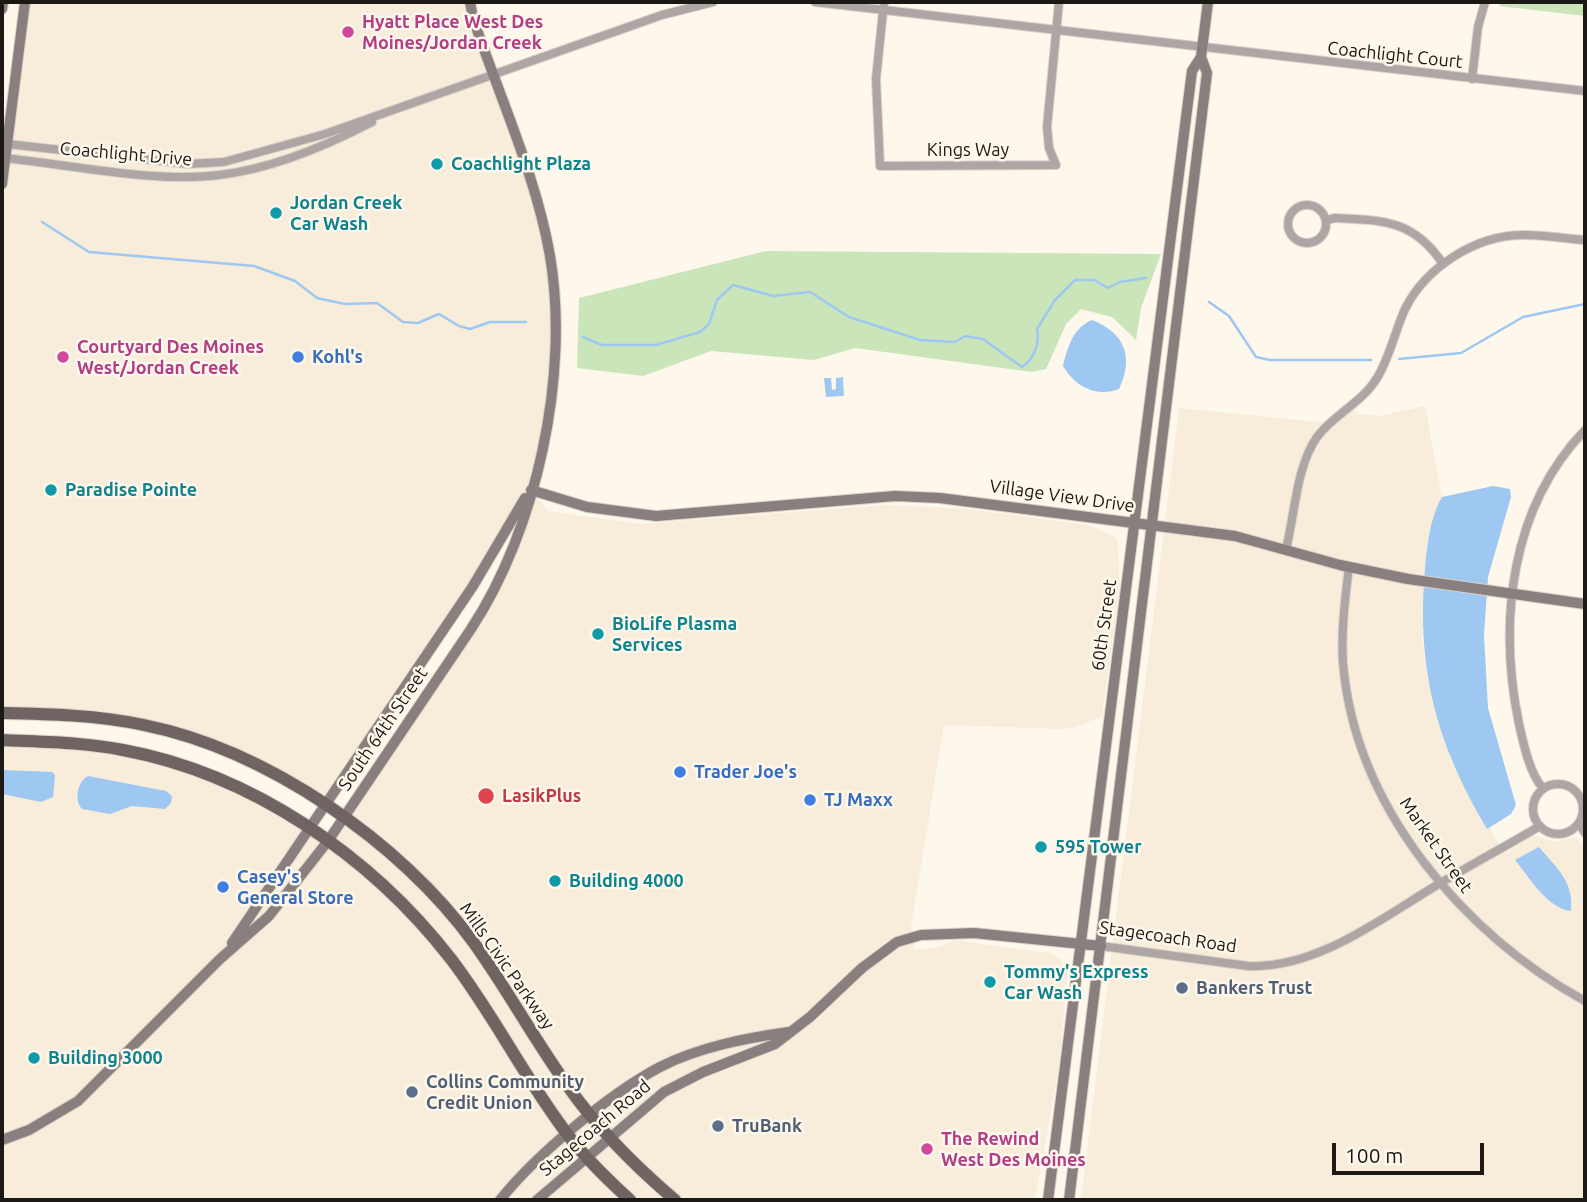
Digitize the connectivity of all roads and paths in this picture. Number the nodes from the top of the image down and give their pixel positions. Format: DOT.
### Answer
graph roads {
  1 [pos="3,2"];
  2 [pos="25,2"];
  3 [pos="470,2"];
  4 [pos="713,2"];
  5 [pos="815,2"];
  6 [pos="1059,2"];
  7 [pos="1208,2"];
  8 [pos="1485,2"];
  9 [pos="883,6"];
  10 [pos="2,9"];
  11 [pos="1056,32"];
  12 [pos="1201,53"];
  13 [pos="492,76"];
  14 [pos="1472,79"];
  15 [pos="1585,92"];
  16 [pos="399,108"];
  17 [pos="8,144"];
  18 [pos="5,158"];
  19 [pos="2,184"];
  20 [pos="1327,220"];
  21 [pos="1585,240"];
  22 [pos="1443,264"];
  23 [pos="1585,430"];
  24 [pos="531,490"];
  25 [pos="1135,524"];
  26 [pos="1153,526"];
  27 [pos="1286,550"];
  28 [pos="1349,567"];
  29 [pos="1511,594"];
  30 [pos="1585,604"];
  31 [pos="2,713"];
  32 [pos="2,740"];
  33 [pos="1543,788"];
  34 [pos="1582,792"];
  35 [pos="326,806"];
  36 [pos="343,818"];
  37 [pos="1579,824"];
  38 [pos="1539,827"];
  39 [pos="310,829"];
  40 [pos="1585,833"];
  41 [pos="328,841"];
  42 [pos="1442,883"];
  43 [pos="1083,944"];
  44 [pos="1101,946"];
  45 [pos="220,959"];
  46 [pos="1585,1001"];
  47 [pos="792,1032"];
  48 [pos="591,1115"];
  49 [pos="567,1135"];
  50 [pos="610,1139"];
  51 [pos="2,1140"];
  52 [pos="587,1158"];
  53 [pos="500,1200"];
  54 [pos="537,1200"];
  55 [pos="631,1200"];
  56 [pos="676,1200"];
  57 [pos="1048,1200"];
  58 [pos="1069,1200"];
  1 -- 10 [label="street"];
  2 -- 17 [label="street"];
  3 -- 13 [label="street, South 64th Street"];
  4 -- 13 [label="street, Coachlight Drive"];
  5 -- 9 [label="street"];
  6 -- 11 [label="street"];
  7 -- 12 [label="street, 60th Street"];
  8 -- 14 [label="street"];
  9 -- 11 [label="street"];
  9 -- 11 [label="street, Kings Way"];
  11 -- 12 [label="street"];
  12 -- 14 [label="street, Coachlight Court"];
  12 -- 25 [label="street, 60th Street"];
  12 -- 26 [label="street, 60th Street"];
  13 -- 16 [label="street, Coachlight Drive"];
  13 -- 24 [label="street, South 64th Street"];
  14 -- 15 [label="street, Coachlight Court"];
  16 -- 17 [label="street, Coachlight Drive"];
  16 -- 18 [label="street, Coachlight Drive"];
  17 -- 18 [label="street"];
  18 -- 19 [label="street"];
  20 -- 20 [label="street"];
  20 -- 22 [label="street"];
  21 -- 22 [label="street"];
  22 -- 27 [label="street"];
  23 -- 29 [label="street"];
  24 -- 25 [label="street, Village View Drive"];
  24 -- 35 [label="street, South 64th Street"];
  24 -- 36 [label="street, South 64th Street"];
  25 -- 26 [label="street, Village View Drive"];
  25 -- 43 [label="street, 60th Street"];
  26 -- 27 [label="street, Village View Drive"];
  26 -- 44 [label="street, 60th Street"];
  27 -- 28 [label="street, Village View Drive"];
  28 -- 29 [label="street, Village View Drive"];
  28 -- 42 [label="street, Market Street"];
  29 -- 30 [label="street, Village View Drive"];
  29 -- 33 [label="street"];
  31 -- 35 [label="main road, Mills Civic Parkway"];
  32 -- 39 [label="main road"];
  33 -- 34 [label="street"];
  33 -- 38 [label="street"];
  34 -- 37 [label="street"];
  35 -- 36 [label="main road, Mills Civic Parkway"];
  35 -- 39 [label="street, South 64th Street"];
  36 -- 41 [label="street, South 64th Street"];
  36 -- 48 [label="main road, Mills Civic Parkway"];
  37 -- 38 [label="street"];
  37 -- 40 [label="street"];
  38 -- 42 [label="street, Stagecoach Road"];
  39 -- 41 [label="main road"];
  39 -- 45 [label="street, South 64th Street"];
  41 -- 45 [label="street, South 64th Street"];
  41 -- 49 [label="main road"];
  42 -- 44 [label="street, Stagecoach Road"];
  42 -- 46 [label="street, Market Street"];
  43 -- 44 [label="street, Stagecoach Road"];
  43 -- 47 [label="street, Stagecoach Road"];
  43 -- 57 [label="street, 60th Street"];
  44 -- 58 [label="street, 60th Street"];
  45 -- 51 [label="street, South 64th Street"];
  47 -- 48 [label="street, Stagecoach Road"];
  47 -- 50 [label="street, Stagecoach Road"];
  48 -- 49 [label="street, Stagecoach Road"];
  48 -- 50 [label="main road, Mills Civic Parkway"];
  49 -- 52 [label="main road"];
  49 -- 53 [label="street, Stagecoach Road"];
  50 -- 52 [label="street, Stagecoach Road"];
  50 -- 56 [label="main road, Mills Civic Parkway"];
  52 -- 54 [label="street, Stagecoach Road"];
  52 -- 55 [label="main road"];
}
